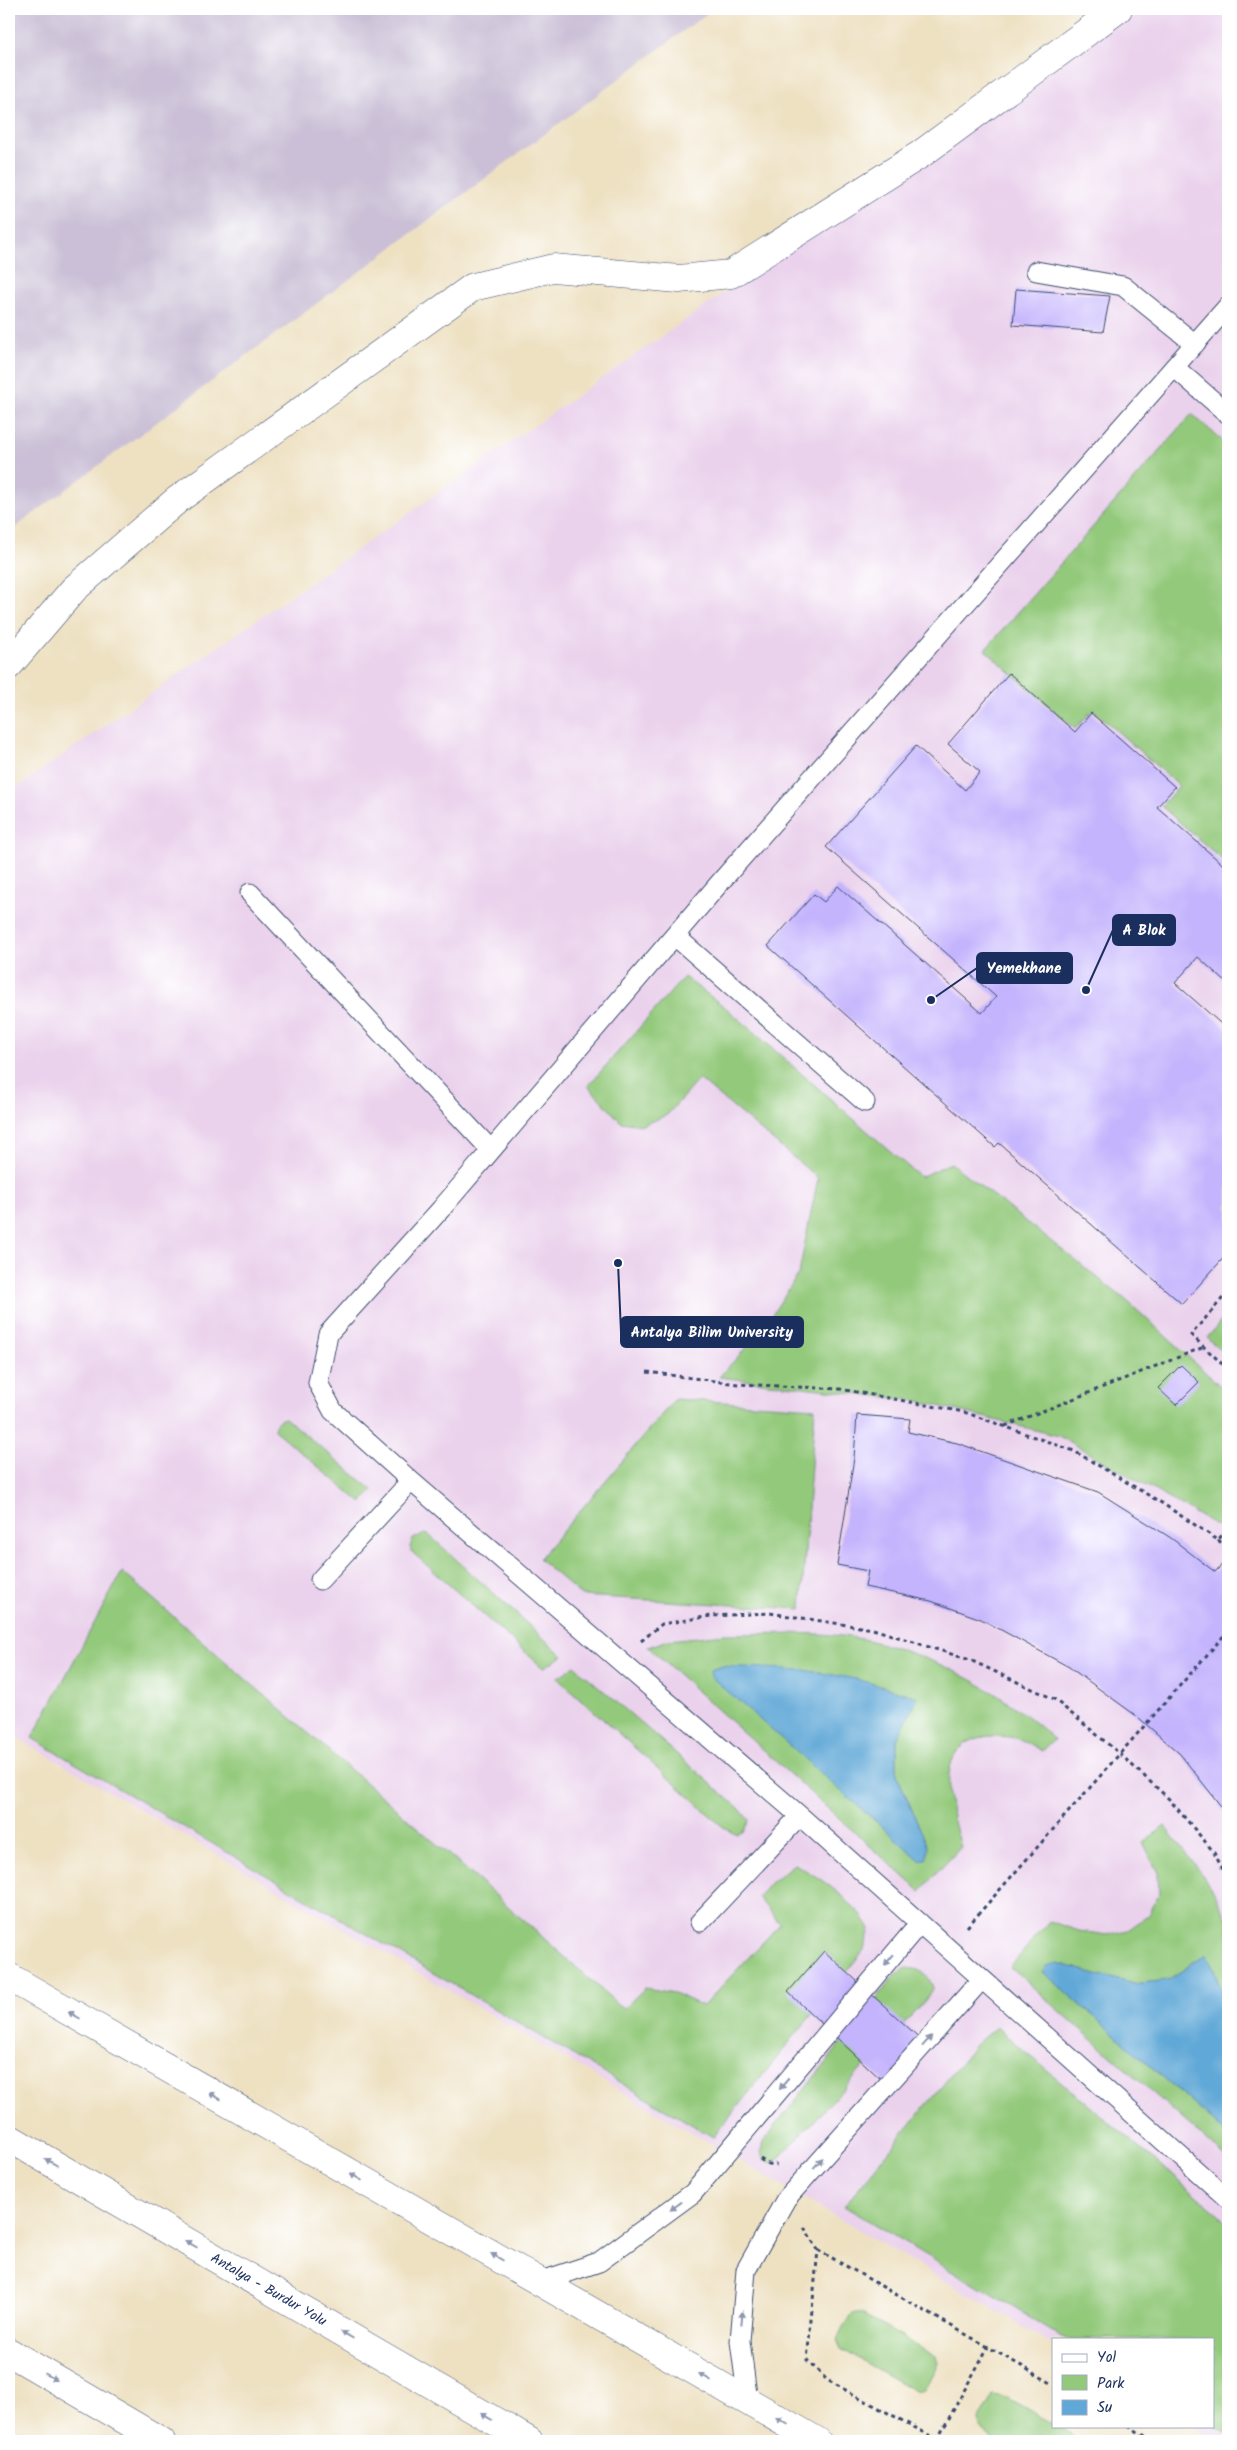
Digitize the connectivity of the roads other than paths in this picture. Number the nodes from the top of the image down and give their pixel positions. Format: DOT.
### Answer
graph roads {
  1 [pos="1118,9"];
  2 [pos="1036,271"];
  3 [pos="1228,306"];
  4 [pos="1195,344"];
  5 [pos="1174,367"];
  6 [pos="1228,414"];
  7 [pos="9,665"];
  8 [pos="250,893"];
  9 [pos="675,936"];
  10 [pos="865,1102"];
  11 [pos="491,1150"];
  12 [pos="411,1481"];
  13 [pos="320,1580"];
  14 [pos="800,1816"];
  15 [pos="700,1922"];
  16 [pos="920,1923"];
  17 [pos="9,1977"];
  18 [pos="982,1979"];
  19 [pos="9,2138"];
  20 [pos="1228,2199"];
  21 [pos="540,2282"];
  22 [pos="9,2352"];
  23 [pos="748,2402"];
  24 [pos="161,2441"];
  25 [pos="529,2441"];
  26 [pos="817,2441"];
  1 -- 7 [label="main road"];
  2 -- 4 [label="lane"];
  3 -- 4 [label="lane"];
  4 -- 5 [label="lane"];
  5 -- 6 [label="lane"];
  5 -- 9 [label="lane"];
  8 -- 11 [label="lane"];
  9 -- 10 [label="lane"];
  9 -- 11 [label="lane"];
  11 -- 12 [label="lane"];
  12 -- 13 [label="lane"];
  12 -- 14 [label="lane"];
  14 -- 15 [label="lane"];
  14 -- 16 [label="lane"];
  16 -- 18 [label="lane"];
  16 -- 21 [label="lane, one-way"];
  21 -- 17 [label="main road, one-way"];
  18 -- 20 [label="lane"];
  23 -- 18 [label="lane, one-way"];
  25 -- 19 [label="main road, Antalya - Burdur Yolu, one-way"];
  23 -- 21 [label="main road, one-way"];
  22 -- 24 [label="main road, one-way"];
  26 -- 23 [label="main road, one-way"];
}
